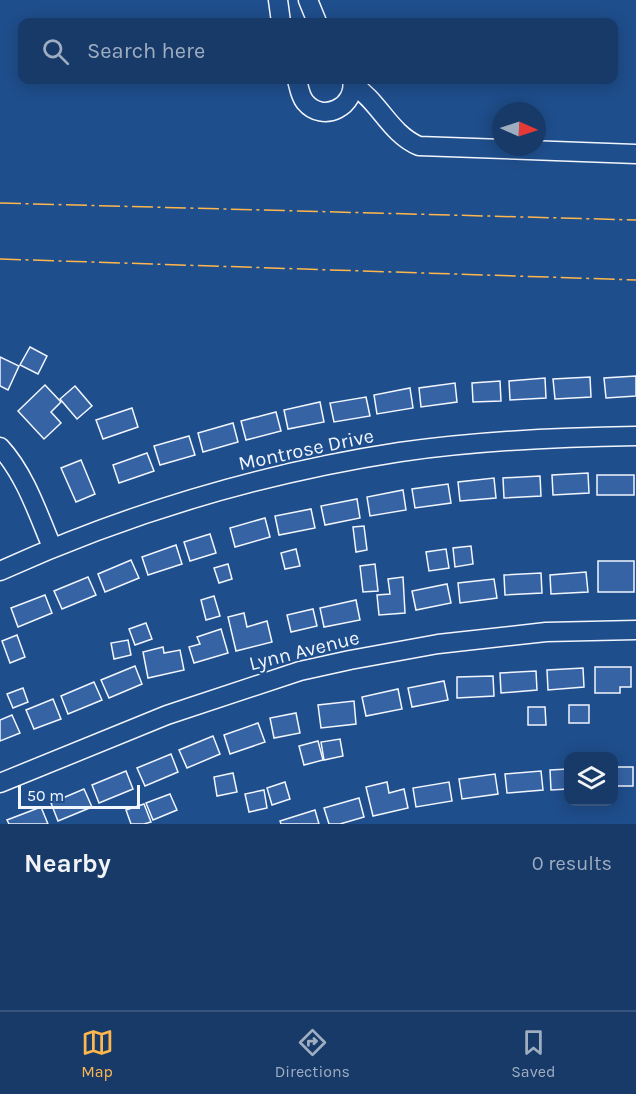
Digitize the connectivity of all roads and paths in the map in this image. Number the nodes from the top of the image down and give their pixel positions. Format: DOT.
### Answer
graph roads {
  1 [pos="278,0"];
  2 [pos="308,0"];
  3 [pos="280,18"];
  4 [pos="315,18"];
  5 [pos="298,84"];
  6 [pos="353,84"];
  7 [pos="355,84"];
  8 [pos="636,154"];
  9 [pos="636,436"];
  10 [pos="0,447"];
  11 [pos="52,548"];
  12 [pos="0,571"];
  13 [pos="636,630"];
  14 [pos="0,783"];
  1 -- 3 [label="street"];
  2 -- 4 [label="street"];
  5 -- 6 [label="street"];
  7 -- 8 [label="street"];
  9 -- 11 [label="street, Montrose Drive"];
  10 -- 11 [label="street"];
  11 -- 12 [label="street, Montrose Drive"];
  13 -- 14 [label="street, Lynn Avenue"];
}
